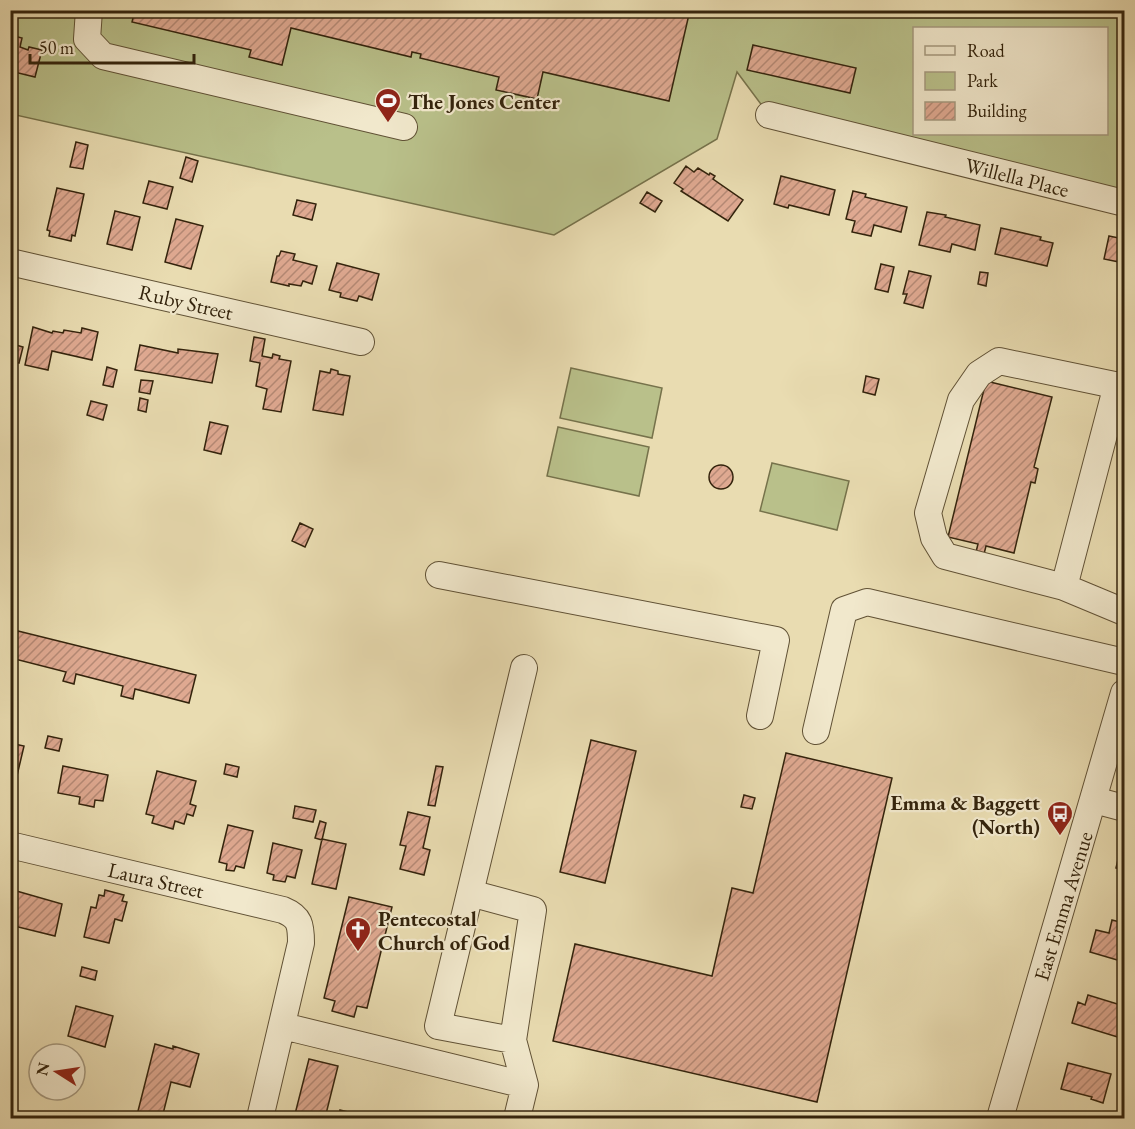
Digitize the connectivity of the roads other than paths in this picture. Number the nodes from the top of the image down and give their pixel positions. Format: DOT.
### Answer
graph roads {
  1 [pos="89,10"];
  2 [pos="770,115"];
  3 [pos="404,127"];
  4 [pos="1125,203"];
  5 [pos="10,262"];
  6 [pos="361,342"];
  7 [pos="1121,386"];
  8 [pos="439,575"];
  9 [pos="1064,587"];
  10 [pos="1125,612"];
  11 [pos="1125,662"];
  12 [pos="524,668"];
  13 [pos="1125,693"];
  14 [pos="760,716"];
  15 [pos="816,731"];
  16 [pos="1094,800"];
  17 [pos="1125,808"];
  18 [pos="10,845"];
  19 [pos="470,893"];
  20 [pos="283,1026"];
  21 [pos="513,1040"];
  22 [pos="525,1085"];
  23 [pos="260,1119"];
  24 [pos="517,1119"];
  25 [pos="1000,1119"];
  1 -- 3 [label="street"];
  2 -- 4 [label="street, Willella Place"];
  5 -- 6 [label="street, Ruby Street"];
  7 -- 9 [label="street"];
  7 -- 9 [label="street"];
  8 -- 14 [label="street"];
  9 -- 10 [label="street"];
  11 -- 15 [label="street"];
  12 -- 19 [label="street"];
  13 -- 16 [label="street, East Emma Avenue"];
  16 -- 17 [label="street"];
  16 -- 25 [label="street, East Emma Avenue"];
  18 -- 20 [label="street, Laura Street"];
  19 -- 21 [label="street"];
  19 -- 21 [label="street"];
  20 -- 22 [label="street"];
  20 -- 23 [label="street"];
  21 -- 22 [label="street"];
  22 -- 24 [label="street"];
}
